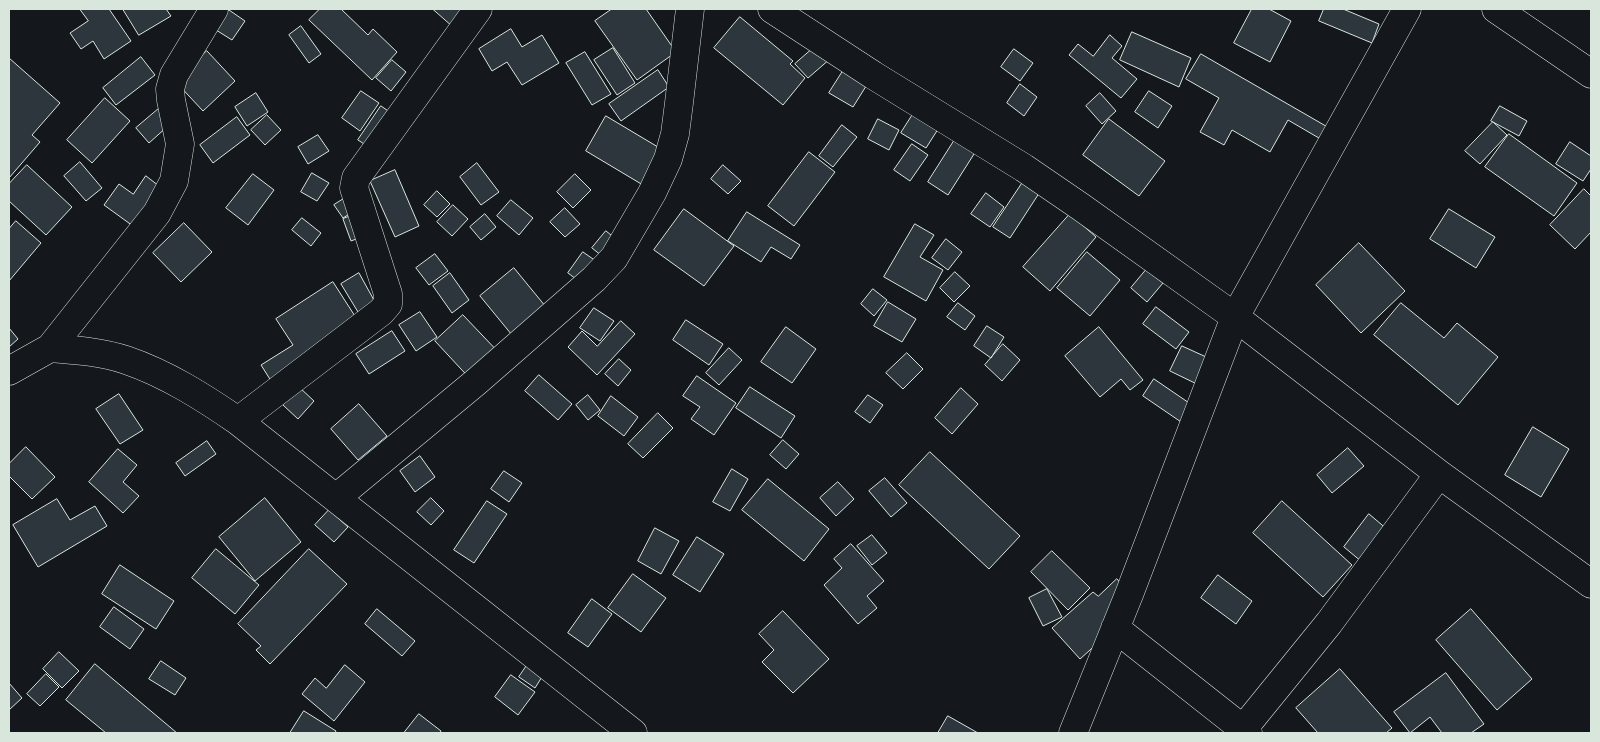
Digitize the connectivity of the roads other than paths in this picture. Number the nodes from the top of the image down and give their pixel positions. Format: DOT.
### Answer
graph roads {
  1 [pos="214,9"];
  2 [pos="478,9"];
  3 [pos="690,9"];
  4 [pos="772,9"];
  5 [pos="1407,9"];
  6 [pos="1496,9"];
  7 [pos="1591,74"];
  8 [pos="1235,317"];
  9 [pos="50,348"];
  10 [pos="9,371"];
  11 [pos="238,421"];
  12 [pos="1439,474"];
  13 [pos="336,498"];
  14 [pos="1591,584"];
  15 [pos="1114,628"];
  16 [pos="1245,731"];
  17 [pos="633,733"];
  18 [pos="1073,733"];
  1 -- 9 [label="street"];
  2 -- 11 [label="street"];
  3 -- 13 [label="street"];
  4 -- 8 [label="street"];
  5 -- 8 [label="street"];
  6 -- 7 [label="street"];
  8 -- 12 [label="street"];
  8 -- 15 [label="street"];
  9 -- 10 [label="street"];
  9 -- 11 [label="street"];
  11 -- 13 [label="street"];
  12 -- 14 [label="street"];
  12 -- 16 [label="street"];
  13 -- 17 [label="street"];
  15 -- 16 [label="street"];
  15 -- 18 [label="street"];
}
